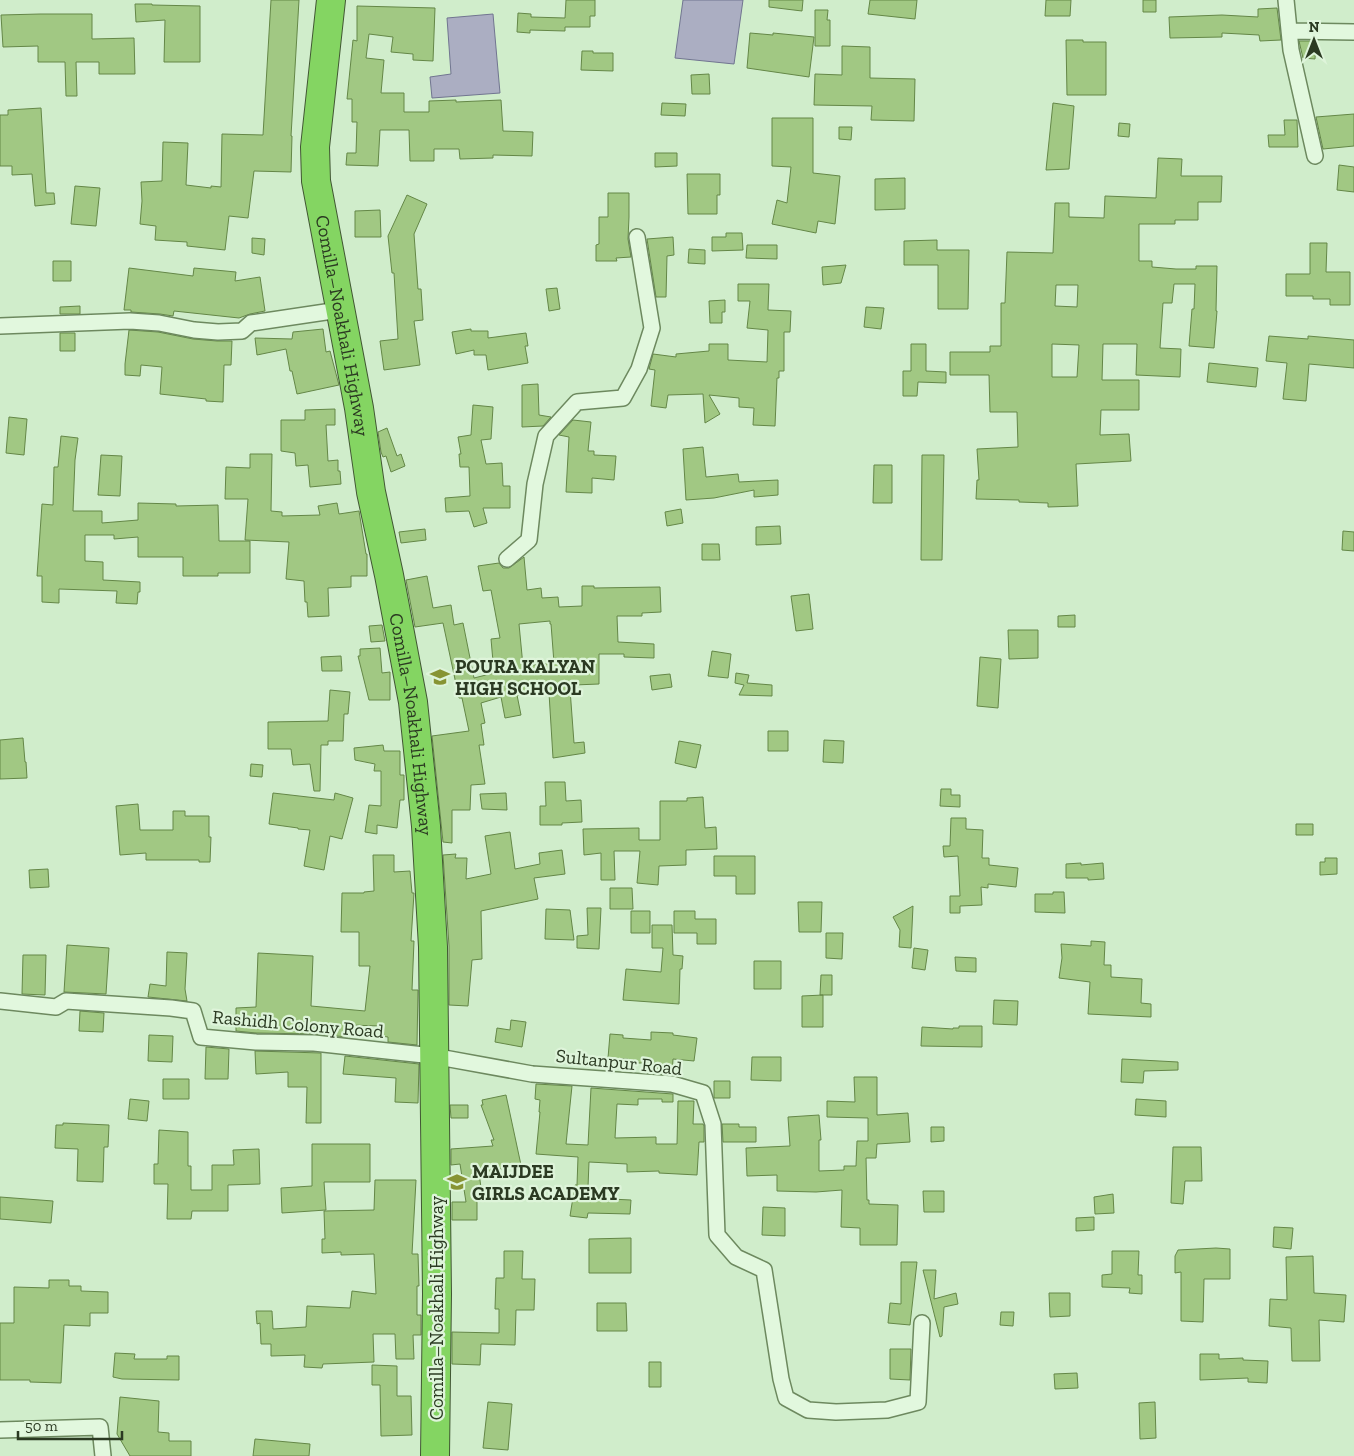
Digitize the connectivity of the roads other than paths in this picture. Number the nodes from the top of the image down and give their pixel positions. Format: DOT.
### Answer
graph roads {
  1 [pos="331,0"];
  2 [pos="1286,0"];
  3 [pos="1289,31"];
  4 [pos="1354,32"];
  5 [pos="1315,156"];
  6 [pos="637,237"];
  7 [pos="339,310"];
  8 [pos="0,326"];
  9 [pos="507,559"];
  10 [pos="0,1001"];
  11 [pos="433,1056"];
  12 [pos="922,1323"];
  13 [pos="0,1430"];
  14 [pos="103,1456"];
  15 [pos="435,1456"];
  1 -- 7 [label="highway, Comilla–Noakhali Highway"];
  2 -- 3 [label="street"];
  3 -- 4 [label="street"];
  3 -- 5 [label="street"];
  6 -- 9 [label="street"];
  7 -- 8 [label="street"];
  7 -- 11 [label="highway, Comilla–Noakhali Highway"];
  10 -- 11 [label="street, Rashidh Colony Road"];
  11 -- 12 [label="street, Sultanpur Road"];
  11 -- 15 [label="highway, Comilla–Noakhali Highway"];
  13 -- 14 [label="street"];
}
